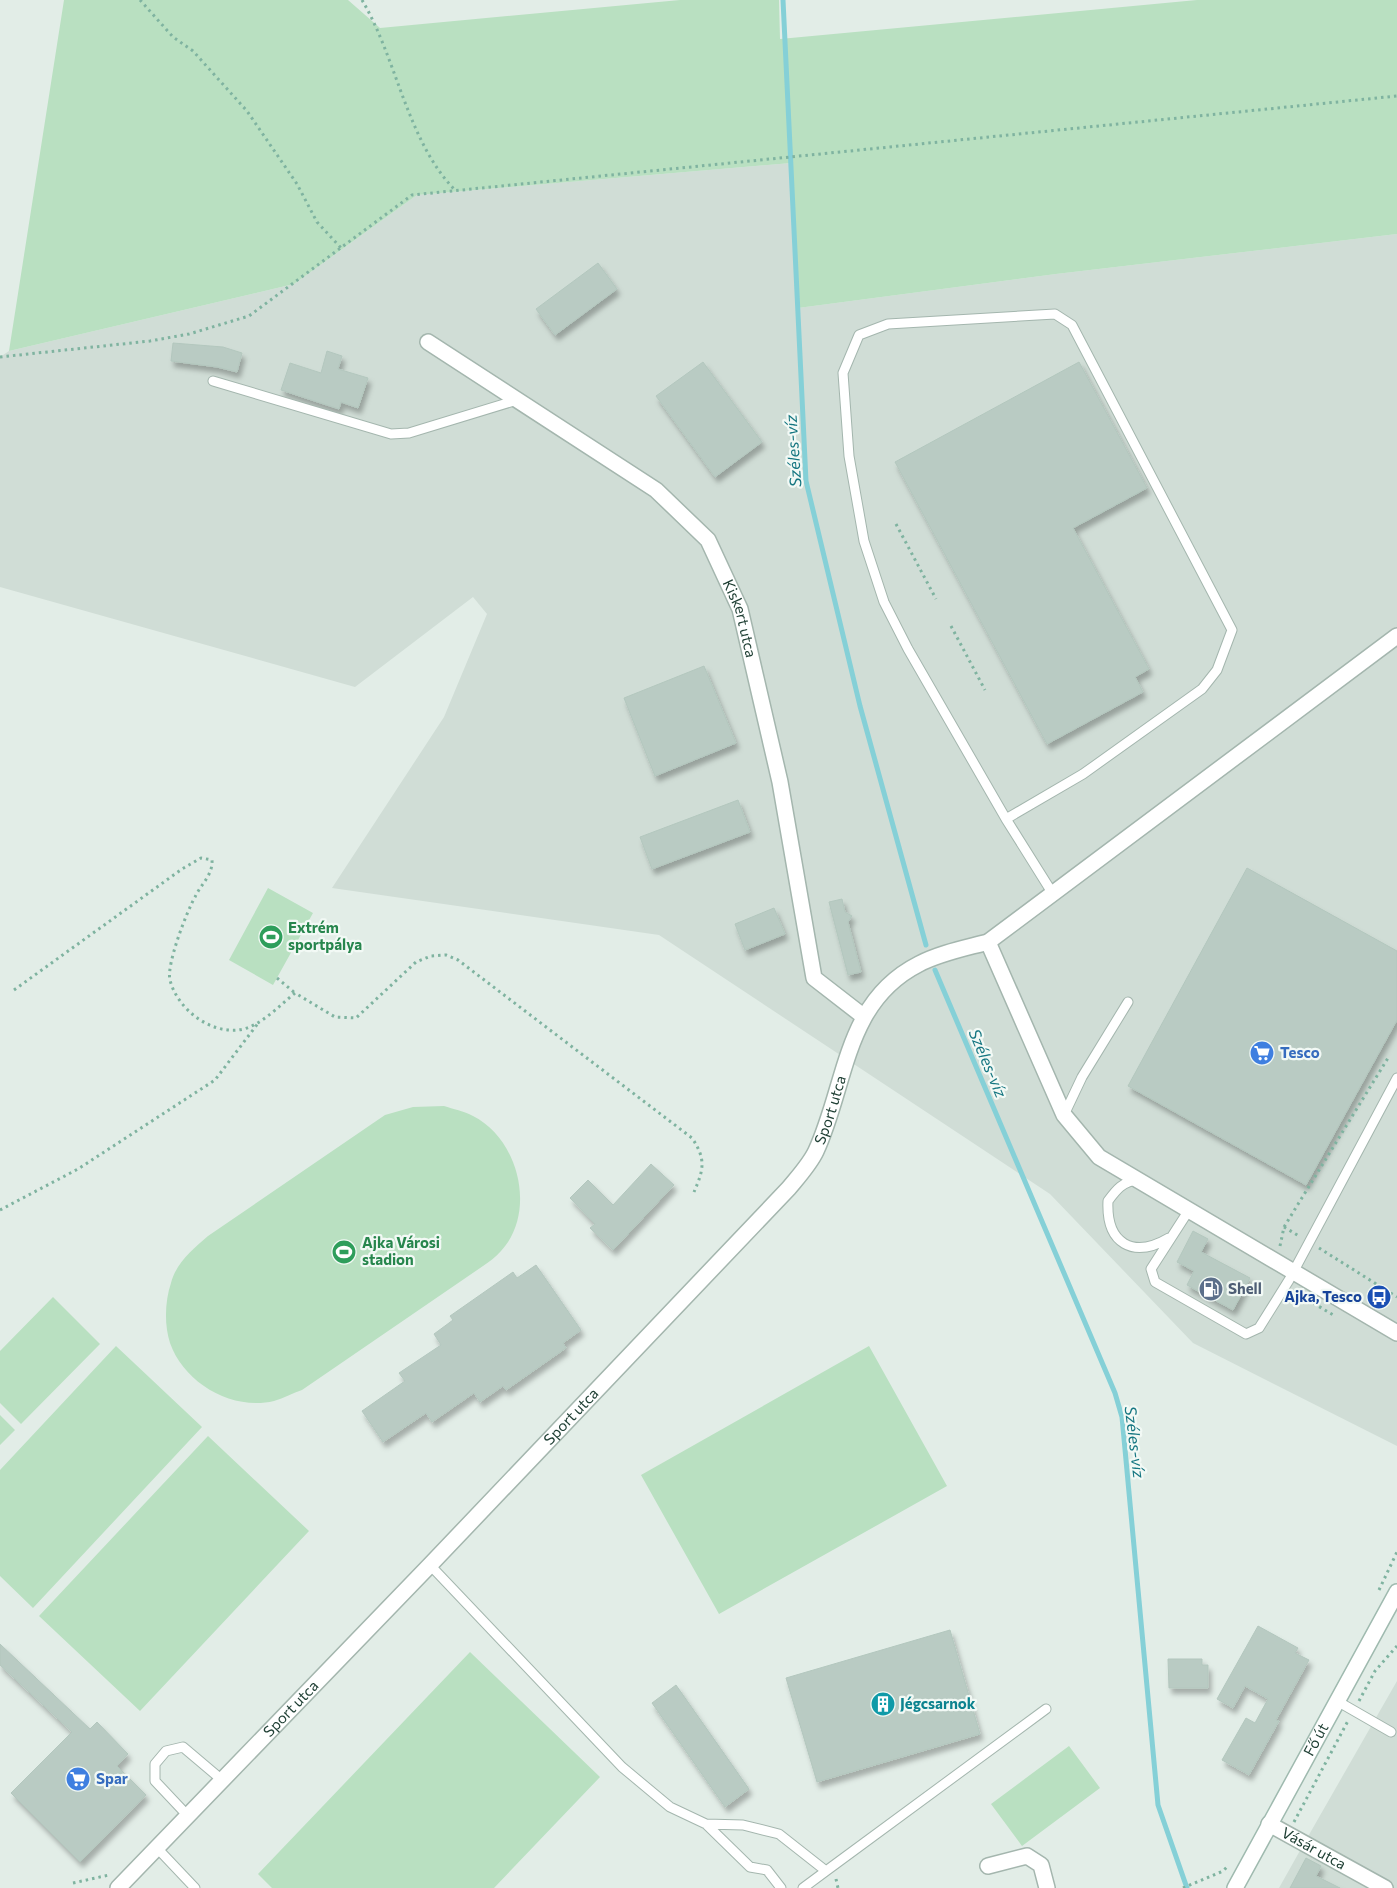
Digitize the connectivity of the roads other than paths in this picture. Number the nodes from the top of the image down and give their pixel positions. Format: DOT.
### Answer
graph roads {
  1 [pos="428,342"];
  2 [pos="213,381"];
  3 [pos="517,400"];
  4 [pos="1397,636"];
  5 [pos="1006,819"];
  6 [pos="1054,894"];
  7 [pos="988,942"];
  8 [pos="1128,1002"];
  9 [pos="863,1016"];
  10 [pos="1397,1078"];
  11 [pos="1064,1115"];
  12 [pos="1139,1180"];
  13 [pos="1189,1210"];
  14 [pos="1172,1236"];
  15 [pos="1293,1272"];
  16 [pos="1397,1333"];
  17 [pos="430,1565"];
  18 [pos="1397,1592"];
  19 [pos="1337,1701"];
  20 [pos="1046,1709"];
  21 [pos="1391,1732"];
  22 [pos="222,1780"];
  23 [pos="188,1816"];
  24 [pos="706,1824"];
  25 [pos="1269,1824"];
  26 [pos="158,1849"];
  27 [pos="988,1866"];
  28 [pos="826,1871"];
  29 [pos="118,1888"];
  30 [pos="195,1888"];
  31 [pos="781,1888"];
  32 [pos="803,1888"];
  33 [pos="1048,1888"];
  34 [pos="1235,1888"];
  35 [pos="1385,1888"];
  1 -- 3 [label="street, Kiskert utca"];
  2 -- 3 [label="lane"];
  3 -- 9 [label="street, Kiskert utca"];
  4 -- 6 [label="street, Sport utca"];
  5 -- 5 [label="lane"];
  5 -- 6 [label="lane"];
  6 -- 7 [label="street, Sport utca"];
  7 -- 9 [label="street, Sport utca"];
  7 -- 11 [label="street"];
  8 -- 11 [label="lane"];
  9 -- 17 [label="street, Sport utca"];
  10 -- 15 [label="lane"];
  11 -- 12 [label="street"];
  12 -- 13 [label="street"];
  12 -- 14 [label="lane"];
  13 -- 14 [label="lane"];
  13 -- 15 [label="street"];
  14 -- 15 [label="lane"];
  15 -- 16 [label="street"];
  17 -- 22 [label="street, Sport utca"];
  17 -- 24 [label="lane"];
  18 -- 19 [label="street, Fő út"];
  19 -- 21 [label="lane"];
  19 -- 25 [label="street, Fő út"];
  20 -- 28 [label="lane"];
  22 -- 23 [label="street, Sport utca"];
  22 -- 23 [label="lane"];
  23 -- 26 [label="street, Sport utca"];
  24 -- 28 [label="lane"];
  24 -- 31 [label="lane"];
  25 -- 34 [label="street, Fő út"];
  25 -- 35 [label="street, Vásár utca"];
  26 -- 29 [label="street, Sport utca"];
  26 -- 30 [label="lane"];
  27 -- 33 [label="street"];
  28 -- 32 [label="lane"];
}
